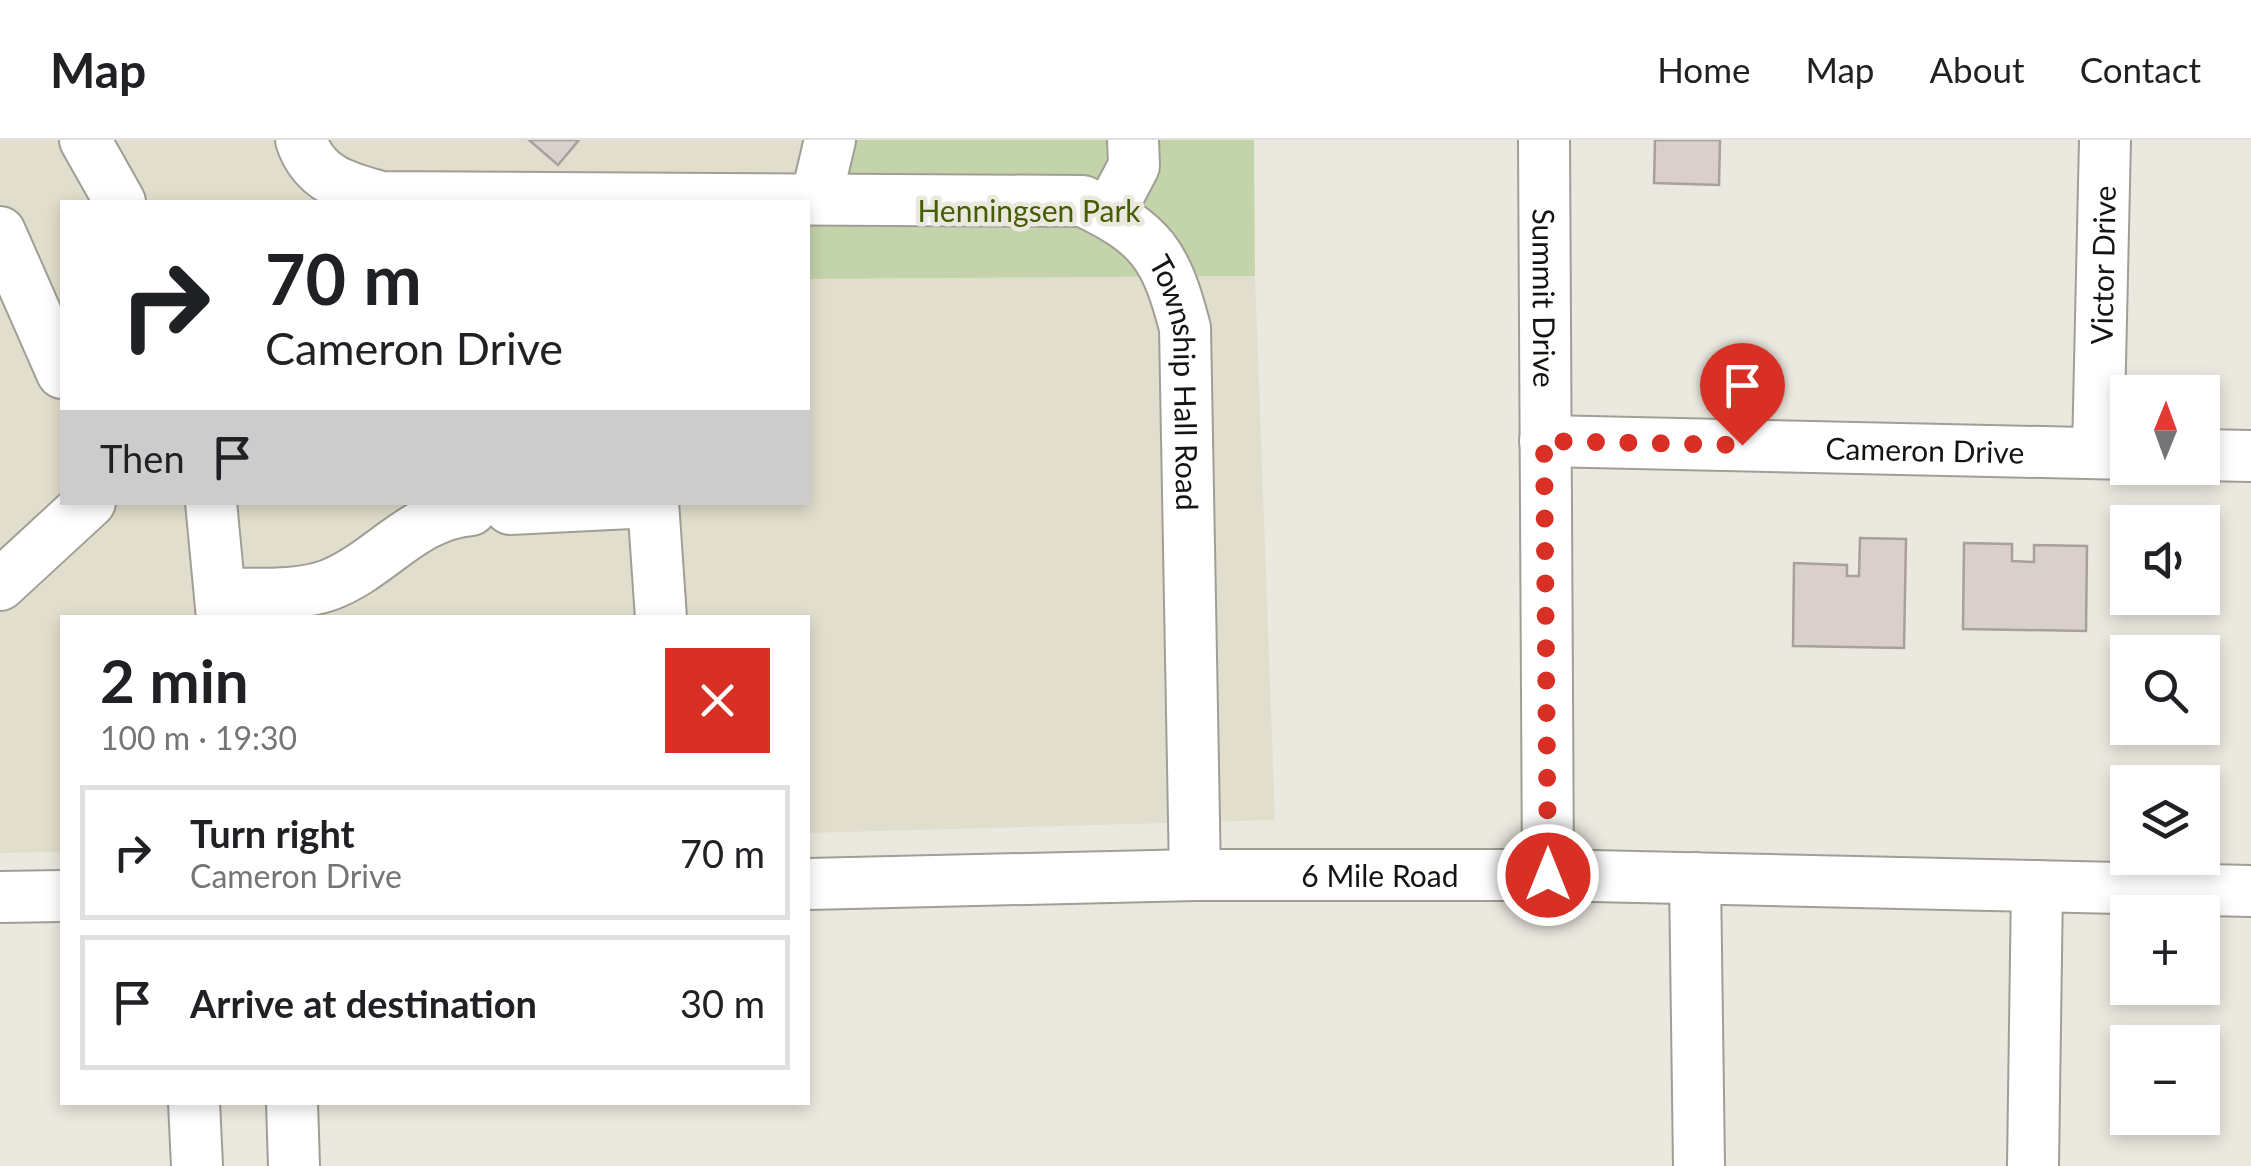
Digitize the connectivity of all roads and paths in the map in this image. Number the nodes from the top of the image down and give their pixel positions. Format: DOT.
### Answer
graph roads {
  1 [pos="85,140"];
  2 [pos="300,140"];
  3 [pos="830,140"];
  4 [pos="1133,140"];
  5 [pos="1544,140"];
  6 [pos="2106,140"];
  7 [pos="119,200"];
  8 [pos="599,200"];
  9 [pos="816,200"];
  10 [pos="1109,213"];
  11 [pos="3,249"];
  12 [pos="60,369"];
  13 [pos="2111,375"];
  14 [pos="1544,441"];
  15 [pos="2110,454"];
  16 [pos="2220,455"];
  17 [pos="2251,456"];
  18 [pos="87,505"];
  19 [pos="213,505"];
  20 [pos="592,505"];
  21 [pos="652,505"];
  22 [pos="0,585"];
  23 [pos="221,606"];
  24 [pos="661,615"];
  25 [pos="1195,875"];
  26 [pos="1548,875"];
  27 [pos="1695,878"];
  28 [pos="810,884"];
  29 [pos="2038,886"];
  30 [pos="2251,891"];
  31 [pos="60,896"];
  32 [pos="0,897"];
  33 [pos="194,1105"];
  34 [pos="292,1105"];
  35 [pos="197,1166"];
  36 [pos="294,1166"];
  37 [pos="1699,1166"];
  38 [pos="2032,1166"];
  1 -- 7 [label="street"];
  2 -- 8 [label="street, Township Hall Road"];
  3 -- 9 [label="street"];
  4 -- 10 [label="street"];
  5 -- 14 [label="street, Summit Drive"];
  6 -- 13 [label="street, Victor Drive"];
  8 -- 9 [label="street, Township Hall Road"];
  9 -- 10 [label="street, Township Hall Road"];
  10 -- 25 [label="street, Township Hall Road"];
  11 -- 12 [label="street"];
  14 -- 15 [label="street, Cameron Drive"];
  14 -- 26 [label="street, Summit Drive"];
  16 -- 17 [label="street"];
  18 -- 22 [label="street"];
  19 -- 23 [label="street"];
  20 -- 23 [label="street"];
  21 -- 24 [label="street"];
  25 -- 26 [label="street, 6 Mile Road"];
  25 -- 28 [label="street, 6 Mile Road"];
  26 -- 27 [label="street, 6 Mile Road"];
  27 -- 29 [label="street, 6 Mile Road"];
  27 -- 37 [label="street"];
  29 -- 30 [label="street, 6 Mile Road"];
  29 -- 38 [label="street"];
  31 -- 32 [label="street"];
  33 -- 35 [label="street"];
  34 -- 36 [label="street"];
}
